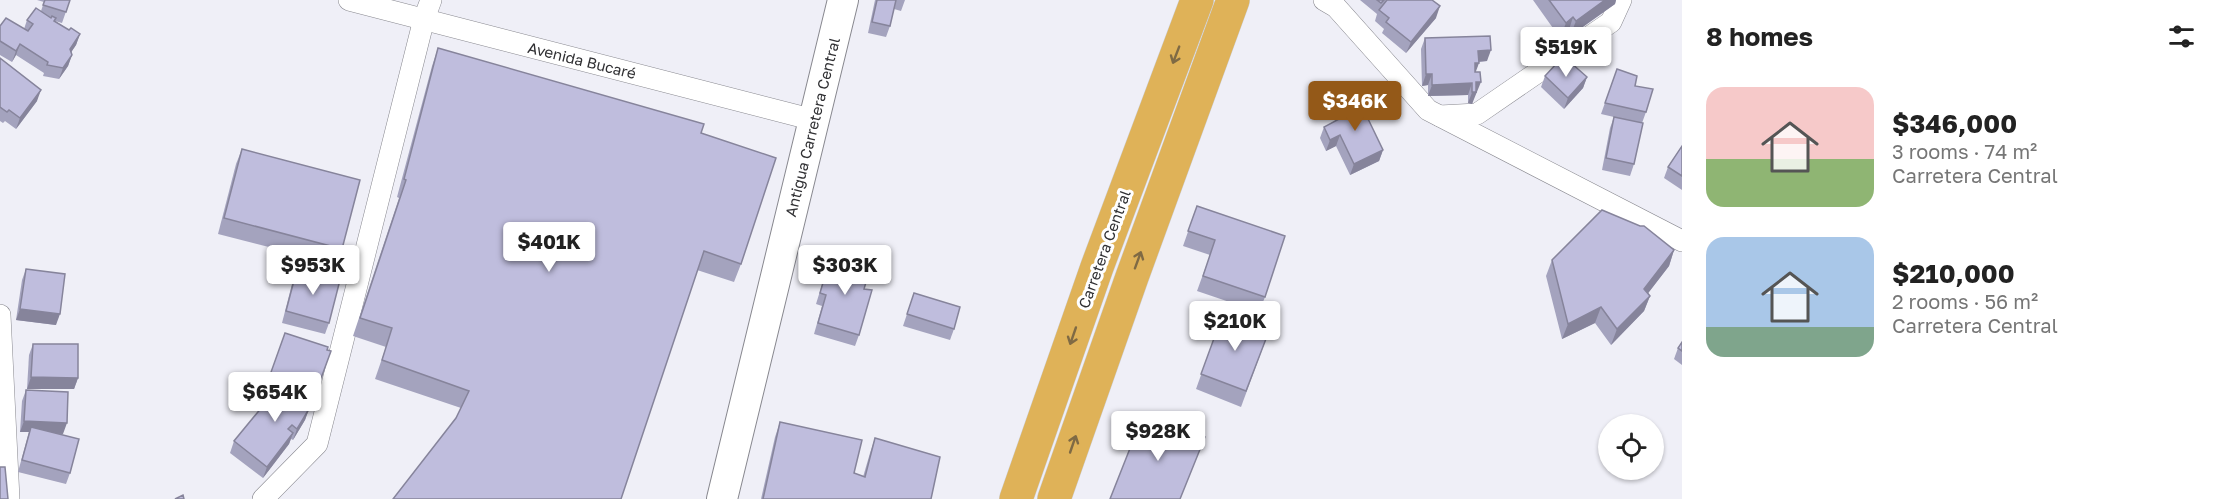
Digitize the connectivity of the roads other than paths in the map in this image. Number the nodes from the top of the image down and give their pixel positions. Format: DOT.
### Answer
graph roads {
  1 [pos="349,0"];
  2 [pos="843,0"];
  3 [pos="1197,0"];
  4 [pos="1233,0"];
  5 [pos="1324,0"];
  6 [pos="1621,0"];
  7 [pos="428,10"];
  8 [pos="1439,116"];
  9 [pos="814,120"];
  10 [pos="1682,241"];
  11 [pos="0,315"];
  12 [pos="9,499"];
  13 [pos="263,499"];
  14 [pos="722,499"];
  15 [pos="1016,499"];
  16 [pos="1054,499"];
  1 -- 7 [label="street, Avenida Bucaré"];
  2 -- 9 [label="street, Antigua Carretera Central"];
  3 -- 15 [label="highway, Carretera Central, one-way"];
  16 -- 4 [label="highway, one-way"];
  5 -- 8 [label="street"];
  6 -- 8 [label="street"];
  7 -- 9 [label="street, Avenida Bucaré"];
  7 -- 13 [label="street"];
  8 -- 10 [label="street"];
  9 -- 14 [label="street, Antigua Carretera Central"];
  11 -- 12 [label="street"];
}
